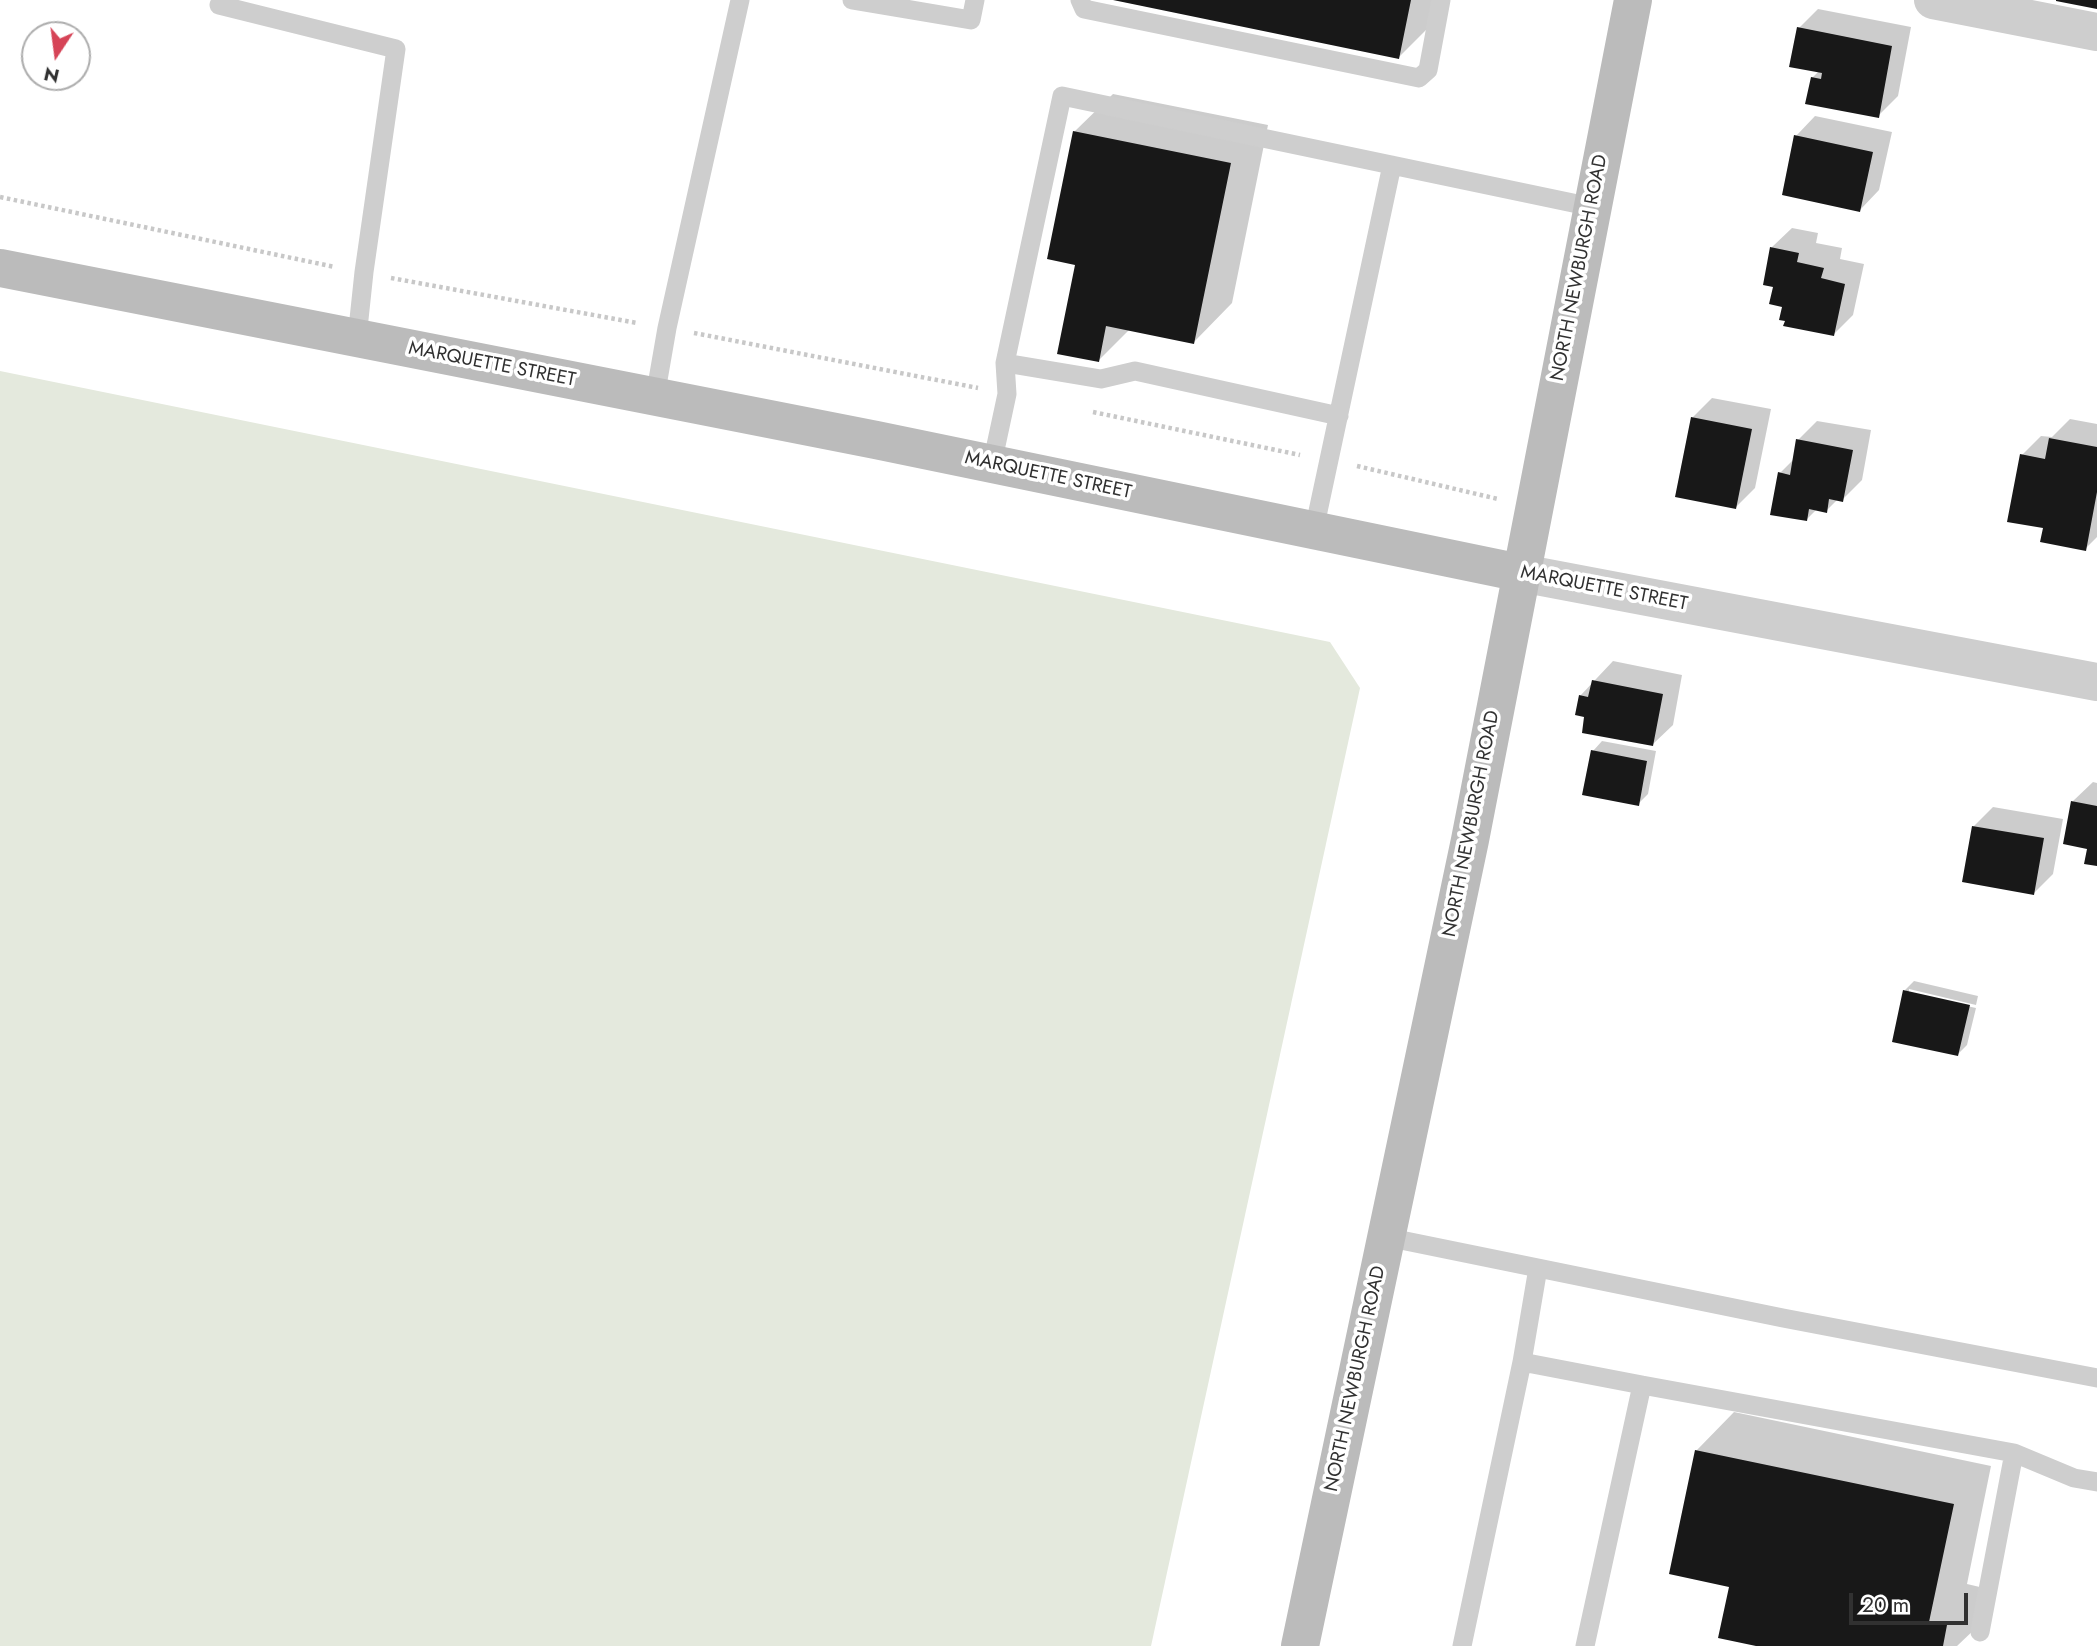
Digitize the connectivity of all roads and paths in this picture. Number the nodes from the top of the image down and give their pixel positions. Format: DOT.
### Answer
graph roads {
  1 [pos="740,0"];
  2 [pos="975,0"];
  3 [pos="1080,0"];
  4 [pos="1441,0"];
  5 [pos="1633,0"];
  6 [pos="1933,0"];
  7 [pos="863,1"];
  8 [pos="219,5"];
  9 [pos="2097,32"];
  10 [pos="1392,165"];
  11 [pos="0,197"];
  12 [pos="1591,207"];
  13 [pos="0,268"];
  14 [pos="363,272"];
  15 [pos="667,328"];
  16 [pos="356,338"];
  17 [pos="1006,363"];
  18 [pos="1007,394"];
  19 [pos="655,397"];
  20 [pos="1087,410"];
  21 [pos="1339,416"];
  22 [pos="1328,460"];
  23 [pos="992,464"];
  24 [pos="1533,506"];
  25 [pos="1314,530"];
  26 [pos="1521,573"];
  27 [pos="2097,682"];
  28 [pos="1386,1237"];
  29 [pos="1538,1268"];
  30 [pos="1522,1362"];
  31 [pos="2097,1378"];
  32 [pos="1642,1385"];
  33 [pos="2014,1453"];
  34 [pos="2097,1482"];
  35 [pos="1980,1632"];
  36 [pos="1300,1646"];
  37 [pos="1462,1646"];
  38 [pos="1585,1646"];
  1 -- 15 [label="lane"];
  2 -- 7 [label="lane"];
  3 -- 4 [label="lane"];
  5 -- 12 [label="main road, NORTH NEWBURGH ROAD"];
  6 -- 9 [label="street"];
  8 -- 14 [label="lane"];
  10 -- 12 [label="lane"];
  10 -- 17 [label="lane"];
  10 -- 21 [label="lane"];
  11 -- 14 [label="path"];
  12 -- 24 [label="main road, NORTH NEWBURGH ROAD"];
  13 -- 16 [label="main road, MARQUETTE STREET"];
  14 -- 15 [label="path"];
  14 -- 16 [label="lane"];
  15 -- 18 [label="path"];
  15 -- 19 [label="lane"];
  16 -- 19 [label="main road, MARQUETTE STREET"];
  17 -- 18 [label="lane"];
  17 -- 21 [label="lane"];
  18 -- 23 [label="lane"];
  19 -- 23 [label="main road, MARQUETTE STREET"];
  20 -- 22 [label="path"];
  21 -- 22 [label="lane"];
  22 -- 24 [label="path"];
  22 -- 25 [label="lane"];
  23 -- 25 [label="main road, MARQUETTE STREET"];
  24 -- 26 [label="main road, NORTH NEWBURGH ROAD"];
  25 -- 26 [label="main road, MARQUETTE STREET"];
  26 -- 27 [label="street, MARQUETTE STREET"];
  26 -- 28 [label="main road, NORTH NEWBURGH ROAD"];
  28 -- 29 [label="lane"];
  28 -- 36 [label="main road, NORTH NEWBURGH ROAD"];
  29 -- 30 [label="lane"];
  29 -- 31 [label="lane"];
  30 -- 32 [label="lane"];
  30 -- 37 [label="lane"];
  32 -- 33 [label="lane"];
  32 -- 38 [label="lane"];
  33 -- 34 [label="lane"];
  33 -- 35 [label="lane"];
}
